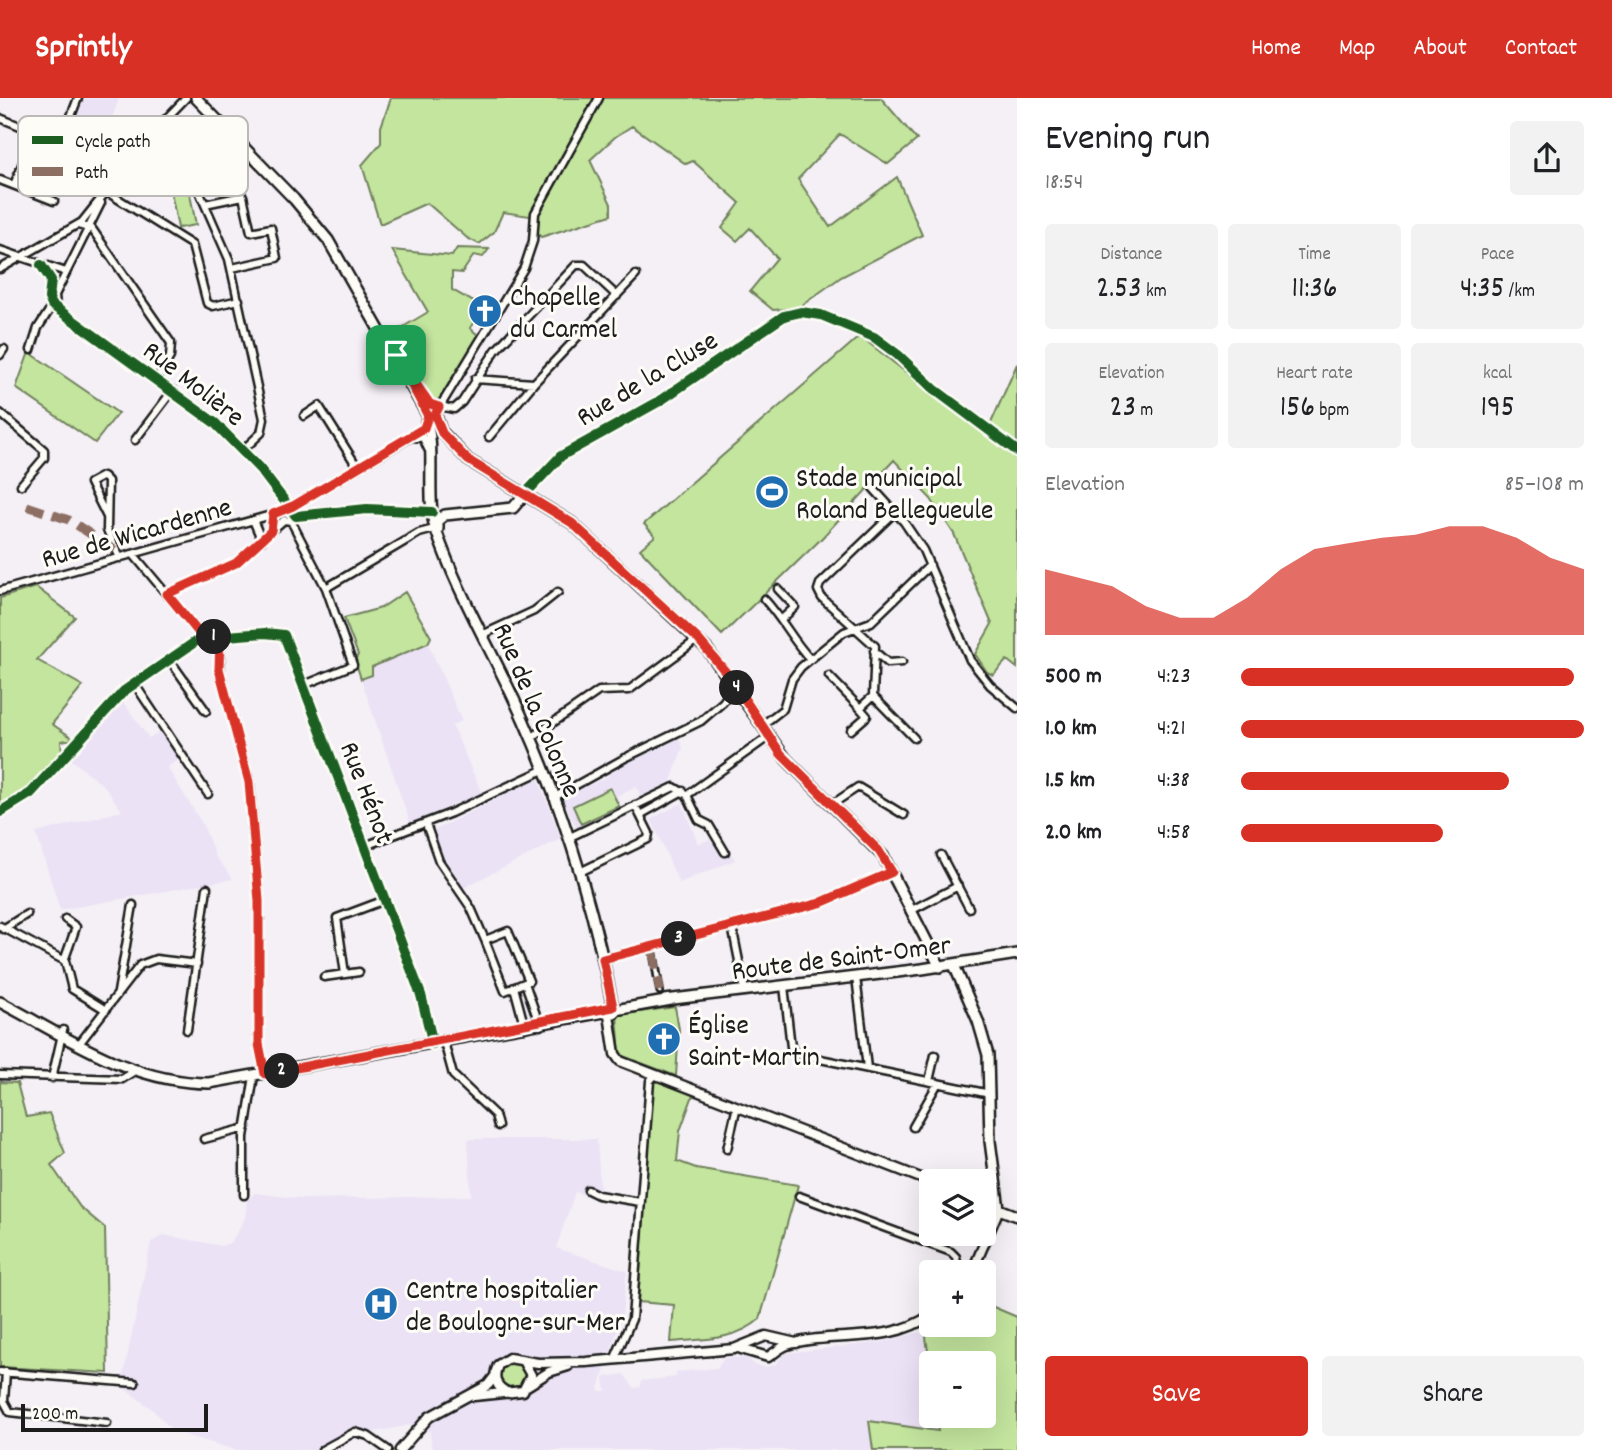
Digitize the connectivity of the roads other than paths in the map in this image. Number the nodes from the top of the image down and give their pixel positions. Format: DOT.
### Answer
graph roads {
  1 [pos="78,98"];
  2 [pos="186,98"];
  3 [pos="196,98"];
  4 [pos="599,98"];
  5 [pos="71,116"];
  6 [pos="168,116"];
  7 [pos="213,116"];
  8 [pos="0,118"];
  9 [pos="18,125"];
  10 [pos="248,153"];
  11 [pos="18,175"];
  12 [pos="0,180"];
  13 [pos="14,185"];
  14 [pos="18,187"];
  15 [pos="42,196"];
  16 [pos="103,196"];
  17 [pos="105,196"];
  18 [pos="114,196"];
  19 [pos="201,196"];
  20 [pos="54,201"];
  21 [pos="205,204"];
  22 [pos="76,227"];
  23 [pos="89,227"];
  24 [pos="84,236"];
  25 [pos="0,250"];
  26 [pos="19,257"];
  27 [pos="41,265"];
  28 [pos="232,268"];
  29 [pos="0,269"];
  30 [pos="66,272"];
  31 [pos="636,275"];
  32 [pos="617,296"];
  33 [pos="239,300"];
  34 [pos="54,305"];
  35 [pos="31,350"];
  36 [pos="156,379"];
  37 [pos="475,379"];
  38 [pos="534,383"];
  39 [pos="173,390"];
  40 [pos="0,413"];
  41 [pos="304,416"];
  42 [pos="433,419"];
  43 [pos="489,437"];
  44 [pos="410,438"];
  45 [pos="135,440"];
  46 [pos="428,449"];
  47 [pos="243,450"];
  48 [pos="1017,451"];
  49 [pos="358,468"];
  50 [pos="21,485"];
  51 [pos="873,488"];
  52 [pos="524,495"];
  53 [pos="290,508"];
  54 [pos="429,510"];
  55 [pos="895,512"];
  56 [pos="273,514"];
  57 [pos="444,515"];
  58 [pos="107,517"];
  59 [pos="253,520"];
  60 [pos="437,530"];
  61 [pos="271,531"];
  62 [pos="419,533"];
  63 [pos="262,541"];
  64 [pos="134,555"];
  65 [pos="120,558"];
  66 [pos="930,565"];
  67 [pos="326,588"];
  68 [pos="778,589"];
  69 [pos="0,591"];
  70 [pos="558,592"];
  71 [pos="167,594"];
  72 [pos="764,599"];
  73 [pos="782,619"];
  74 [pos="855,628"];
  75 [pos="482,635"];
  76 [pos="220,637"];
  77 [pos="203,638"];
  78 [pos="698,639"];
  79 [pos="874,651"];
  80 [pos="169,659"];
  81 [pos="810,659"];
  82 [pos="902,662"];
  83 [pos="829,676"];
  84 [pos="134,683"];
  85 [pos="735,684"];
  86 [pos="304,685"];
  87 [pos="873,696"];
  88 [pos="860,708"];
  89 [pos="1017,708"];
  90 [pos="206,711"];
  91 [pos="761,726"];
  92 [pos="851,730"];
  93 [pos="768,737"];
  94 [pos="531,738"];
  95 [pos="914,738"];
  96 [pos="543,770"];
  97 [pos="685,793"];
  98 [pos="208,794"];
  99 [pos="554,798"];
  100 [pos="635,805"];
  101 [pos="831,805"];
  102 [pos="0,812"];
  103 [pos="904,815"];
  104 [pos="640,816"];
  105 [pos="426,824"];
  106 [pos="568,838"];
  107 [pos="365,846"];
  108 [pos="726,852"];
  109 [pos="942,855"];
  110 [pos="580,872"];
  111 [pos="892,872"];
  112 [pos="958,886"];
  113 [pos="207,888"];
  114 [pos="385,900"];
  115 [pos="133,905"];
  116 [pos="969,908"];
  117 [pos="912,911"];
  118 [pos="27,914"];
  119 [pos="65,919"];
  120 [pos="732,926"];
  121 [pos="1,928"];
  122 [pos="485,940"];
  123 [pos="653,948"];
  124 [pos="1017,954"];
  125 [pos="603,959"];
  126 [pos="64,961"];
  127 [pos="197,964"];
  128 [pos="954,965"];
  129 [pos="940,967"];
  130 [pos="359,972"];
  131 [pos="345,974"];
  132 [pos="324,977"];
  133 [pos="856,977"];
  134 [pos="525,983"];
  135 [pos="784,986"];
  136 [pos="514,987"];
  137 [pos="660,991"];
  138 [pos="745,991"];
  139 [pos="117,998"];
  140 [pos="0,1000"];
  141 [pos="106,1010"];
  142 [pos="611,1011"];
  143 [pos="539,1023"];
  144 [pos="525,1026"];
  145 [pos="187,1030"];
  146 [pos="62,1032"];
  147 [pos="80,1041"];
  148 [pos="444,1042"];
  149 [pos="433,1044"];
  150 [pos="935,1055"];
  151 [pos="867,1069"];
  152 [pos="135,1072"];
  153 [pos="0,1075"];
  154 [pos="260,1075"];
  155 [pos="656,1075"];
  156 [pos="52,1078"];
  157 [pos="929,1081"];
  158 [pos="938,1083"];
  159 [pos="990,1094"];
  160 [pos="737,1106"];
  161 [pos="498,1126"];
  162 [pos="913,1127"];
  163 [pos="246,1128"];
  164 [pos="204,1139"];
  165 [pos="727,1149"];
  166 [pos="919,1177"];
  167 [pos="588,1190"];
  168 [pos="244,1195"];
  169 [pos="799,1196"];
  170 [pos="640,1202"];
  171 [pos="996,1208"];
  172 [pos="999,1209"];
  173 [pos="1017,1216"];
  174 [pos="954,1260"];
  175 [pos="977,1260"];
  176 [pos="919,1322"];
  177 [pos="772,1338"];
  178 [pos="757,1340"];
  179 [pos="796,1343"];
  180 [pos="734,1349"];
  181 [pos="775,1351"];
  182 [pos="758,1354"];
  183 [pos="614,1360"];
  184 [pos="523,1361"];
  185 [pos="586,1362"];
  186 [pos="3,1372"];
  187 [pos="495,1376"];
  188 [pos="135,1383"];
  189 [pos="527,1386"];
  190 [pos="509,1393"];
  191 [pos="451,1404"];
  192 [pos="107,1423"];
  193 [pos="322,1450"];
  194 [pos="388,1450"];
  195 [pos="400,1450"];
  1 -- 5 [label="street"];
  2 -- 6 [label="street"];
  3 -- 7 [label="main road"];
  4 -- 42 [label="street"];
  8 -- 9 [label="street"];
  10 -- 42 [label="main road"];
  11 -- 13 [label="street"];
  12 -- 13 [label="street"];
  13 -- 14 [label="street"];
  15 -- 20 [label="street"];
  16 -- 22 [label="street"];
  17 -- 23 [label="street"];
  18 -- 33 [label="street"];
  19 -- 21 [label="street"];
  21 -- 28 [label="street"];
  21 -- 28 [label="street"];
  22 -- 23 [label="street"];
  22 -- 24 [label="street"];
  22 -- 26 [label="street"];
  23 -- 24 [label="street"];
  23 -- 36 [label="street"];
  24 -- 30 [label="street"];
  25 -- 26 [label="street"];
  26 -- 27 [label="street"];
  26 -- 29 [label="street"];
  27 -- 30 [label="street"];
  27 -- 34 [label="street"];
  28 -- 33 [label="street"];
  30 -- 34 [label="street"];
  31 -- 32 [label="street"];
  32 -- 37 [label="street"];
  32 -- 38 [label="street"];
  33 -- 47 [label="street"];
  34 -- 35 [label="street"];
  34 -- 36 [label="street, Rue Molière"];
  36 -- 39 [label="street, Rue Molière"];
  37 -- 38 [label="street"];
  37 -- 42 [label="street"];
  38 -- 43 [label="street"];
  39 -- 45 [label="street"];
  39 -- 47 [label="street, Rue Molière"];
  40 -- 50 [label="street"];
  41 -- 49 [label="street"];
  42 -- 44 [label="street, Rue de Wicardenne"];
  42 -- 46 [label="main road, Rue de la Colonne"];
  42 -- 52 [label="main road"];
  44 -- 46 [label="street"];
  44 -- 49 [label="street, Rue de Wicardenne"];
  46 -- 54 [label="main road, Rue de la Colonne"];
  47 -- 53 [label="street, Rue Molière"];
  48 -- 52 [label="street, Rue de la Cluse"];
  49 -- 53 [label="street, Rue de Wicardenne"];
  51 -- 55 [label="street"];
  52 -- 57 [label="main road"];
  52 -- 78 [label="main road"];
  53 -- 54 [label="street"];
  53 -- 56 [label="street, Rue de Wicardenne"];
  54 -- 57 [label="street"];
  54 -- 60 [label="main road, Rue de la Colonne"];
  54 -- 62 [label="street"];
  55 -- 66 [label="street"];
  55 -- 74 [label="street"];
  56 -- 59 [label="street, Rue de Wicardenne"];
  56 -- 61 [label="street"];
  57 -- 60 [label="main road"];
  58 -- 58 [label="street"];
  58 -- 65 [label="street"];
  59 -- 63 [label="street"];
  59 -- 64 [label="street, Rue de Wicardenne"];
  60 -- 62 [label="street"];
  60 -- 75 [label="main road, Rue de la Colonne"];
  61 -- 63 [label="street"];
  61 -- 67 [label="street"];
  62 -- 67 [label="street"];
  63 -- 71 [label="street"];
  64 -- 65 [label="street, Rue de Wicardenne"];
  64 -- 71 [label="street"];
  65 -- 69 [label="street, Rue de Wicardenne"];
  66 -- 74 [label="street"];
  66 -- 89 [label="street"];
  67 -- 86 [label="street"];
  68 -- 73 [label="street"];
  70 -- 75 [label="street"];
  71 -- 77 [label="street"];
  72 -- 73 [label="street"];
  73 -- 81 [label="street"];
  74 -- 79 [label="street"];
  74 -- 81 [label="street"];
  75 -- 94 [label="main road, Rue de la Colonne"];
  76 -- 77 [label="street, Rue Hénot"];
  76 -- 86 [label="street, Rue Hénot"];
  76 -- 154 [label="street"];
  77 -- 80 [label="street"];
  78 -- 85 [label="main road"];
  78 -- 94 [label="street"];
  79 -- 82 [label="street"];
  79 -- 87 [label="street"];
  80 -- 84 [label="street"];
  80 -- 90 [label="street"];
  81 -- 91 [label="street"];
  83 -- 88 [label="street"];
  84 -- 98 [label="street"];
  84 -- 102 [label="street"];
  85 -- 91 [label="main road"];
  85 -- 99 [label="street"];
  86 -- 107 [label="street, Rue Hénot"];
  87 -- 88 [label="street"];
  87 -- 95 [label="street"];
  88 -- 92 [label="street"];
  91 -- 93 [label="main road"];
  93 -- 97 [label="street"];
  93 -- 101 [label="main road"];
  94 -- 96 [label="main road, Rue de la Colonne"];
  96 -- 99 [label="main road, Rue de la Colonne"];
  96 -- 105 [label="street"];
  97 -- 100 [label="street"];
  97 -- 104 [label="street"];
  97 -- 108 [label="street"];
  99 -- 106 [label="main road, Rue de la Colonne"];
  100 -- 104 [label="street"];
  100 -- 106 [label="street"];
  101 -- 103 [label="street"];
  101 -- 111 [label="main road"];
  104 -- 110 [label="street"];
  105 -- 107 [label="street"];
  105 -- 122 [label="street"];
  106 -- 110 [label="main road, Rue de la Colonne"];
  107 -- 114 [label="street, Rue Hénot"];
  109 -- 112 [label="street"];
  110 -- 125 [label="main road, Rue de la Colonne"];
  111 -- 117 [label="main road"];
  111 -- 120 [label="street"];
  112 -- 116 [label="street"];
  112 -- 117 [label="street"];
  113 -- 127 [label="street"];
  114 -- 131 [label="street"];
  114 -- 149 [label="street, Rue Hénot"];
  115 -- 139 [label="street"];
  117 -- 129 [label="main road"];
  118 -- 121 [label="street"];
  119 -- 126 [label="street"];
  120 -- 123 [label="street"];
  120 -- 138 [label="street"];
  121 -- 126 [label="street"];
  122 -- 134 [label="street"];
  122 -- 136 [label="street"];
  123 -- 125 [label="street"];
  123 -- 137 [label="street"];
  124 -- 128 [label="main road, Route de Saint-Omer"];
  125 -- 142 [label="main road, Rue de la Colonne"];
  126 -- 141 [label="street"];
  127 -- 139 [label="street"];
  127 -- 145 [label="street"];
  128 -- 129 [label="main road, Route de Saint-Omer"];
  128 -- 159 [label="main road"];
  129 -- 133 [label="main road, Route de Saint-Omer"];
  130 -- 131 [label="street"];
  131 -- 132 [label="street"];
  133 -- 135 [label="main road, Route de Saint-Omer"];
  133 -- 151 [label="street"];
  134 -- 136 [label="street"];
  134 -- 143 [label="street"];
  135 -- 138 [label="main road, Route de Saint-Omer"];
  135 -- 151 [label="street"];
  136 -- 144 [label="street"];
  138 -- 142 [label="main road, Route de Saint-Omer"];
  139 -- 141 [label="street"];
  140 -- 146 [label="main road, Route de Saint-Omer"];
  141 -- 147 [label="street"];
  142 -- 143 [label="main road, Route de Saint-Omer"];
  142 -- 155 [label="street"];
  143 -- 144 [label="main road, Route de Saint-Omer"];
  144 -- 148 [label="main road, Route de Saint-Omer"];
  146 -- 147 [label="main road, Route de Saint-Omer"];
  146 -- 156 [label="street"];
  147 -- 152 [label="main road, Route de Saint-Omer"];
  148 -- 149 [label="main road, Route de Saint-Omer"];
  148 -- 161 [label="street"];
  149 -- 154 [label="main road, Route de Saint-Omer"];
  150 -- 157 [label="street"];
  151 -- 157 [label="street"];
  152 -- 154 [label="main road, Route de Saint-Omer"];
  152 -- 156 [label="street"];
  153 -- 156 [label="street"];
  154 -- 163 [label="street"];
  155 -- 160 [label="street"];
  155 -- 170 [label="street"];
  157 -- 158 [label="street"];
  158 -- 159 [label="street"];
  158 -- 162 [label="street"];
  159 -- 172 [label="main road"];
  160 -- 165 [label="street"];
  160 -- 166 [label="street"];
  163 -- 164 [label="street"];
  163 -- 168 [label="street"];
  167 -- 170 [label="street"];
  169 -- 174 [label="street"];
  170 -- 183 [label="street"];
  171 -- 172 [label="street"];
  172 -- 173 [label="main road"];
  172 -- 175 [label="street"];
  176 -- 179 [label="street"];
  177 -- 178 [label="street"];
  177 -- 179 [label="street"];
  177 -- 181 [label="street"];
  178 -- 180 [label="street"];
  178 -- 182 [label="street"];
  179 -- 181 [label="street"];
  180 -- 182 [label="street"];
  180 -- 183 [label="street"];
  181 -- 182 [label="street"];
  183 -- 185 [label="street"];
  184 -- 185 [label="street"];
  184 -- 187 [label="street"];
  184 -- 189 [label="street"];
  185 -- 189 [label="street"];
  186 -- 188 [label="street"];
  186 -- 192 [label="street"];
  187 -- 190 [label="street"];
  187 -- 191 [label="street"];
  189 -- 190 [label="street"];
  190 -- 191 [label="street"];
  191 -- 195 [label="street"];
  193 -- 194 [label="street"];
}
